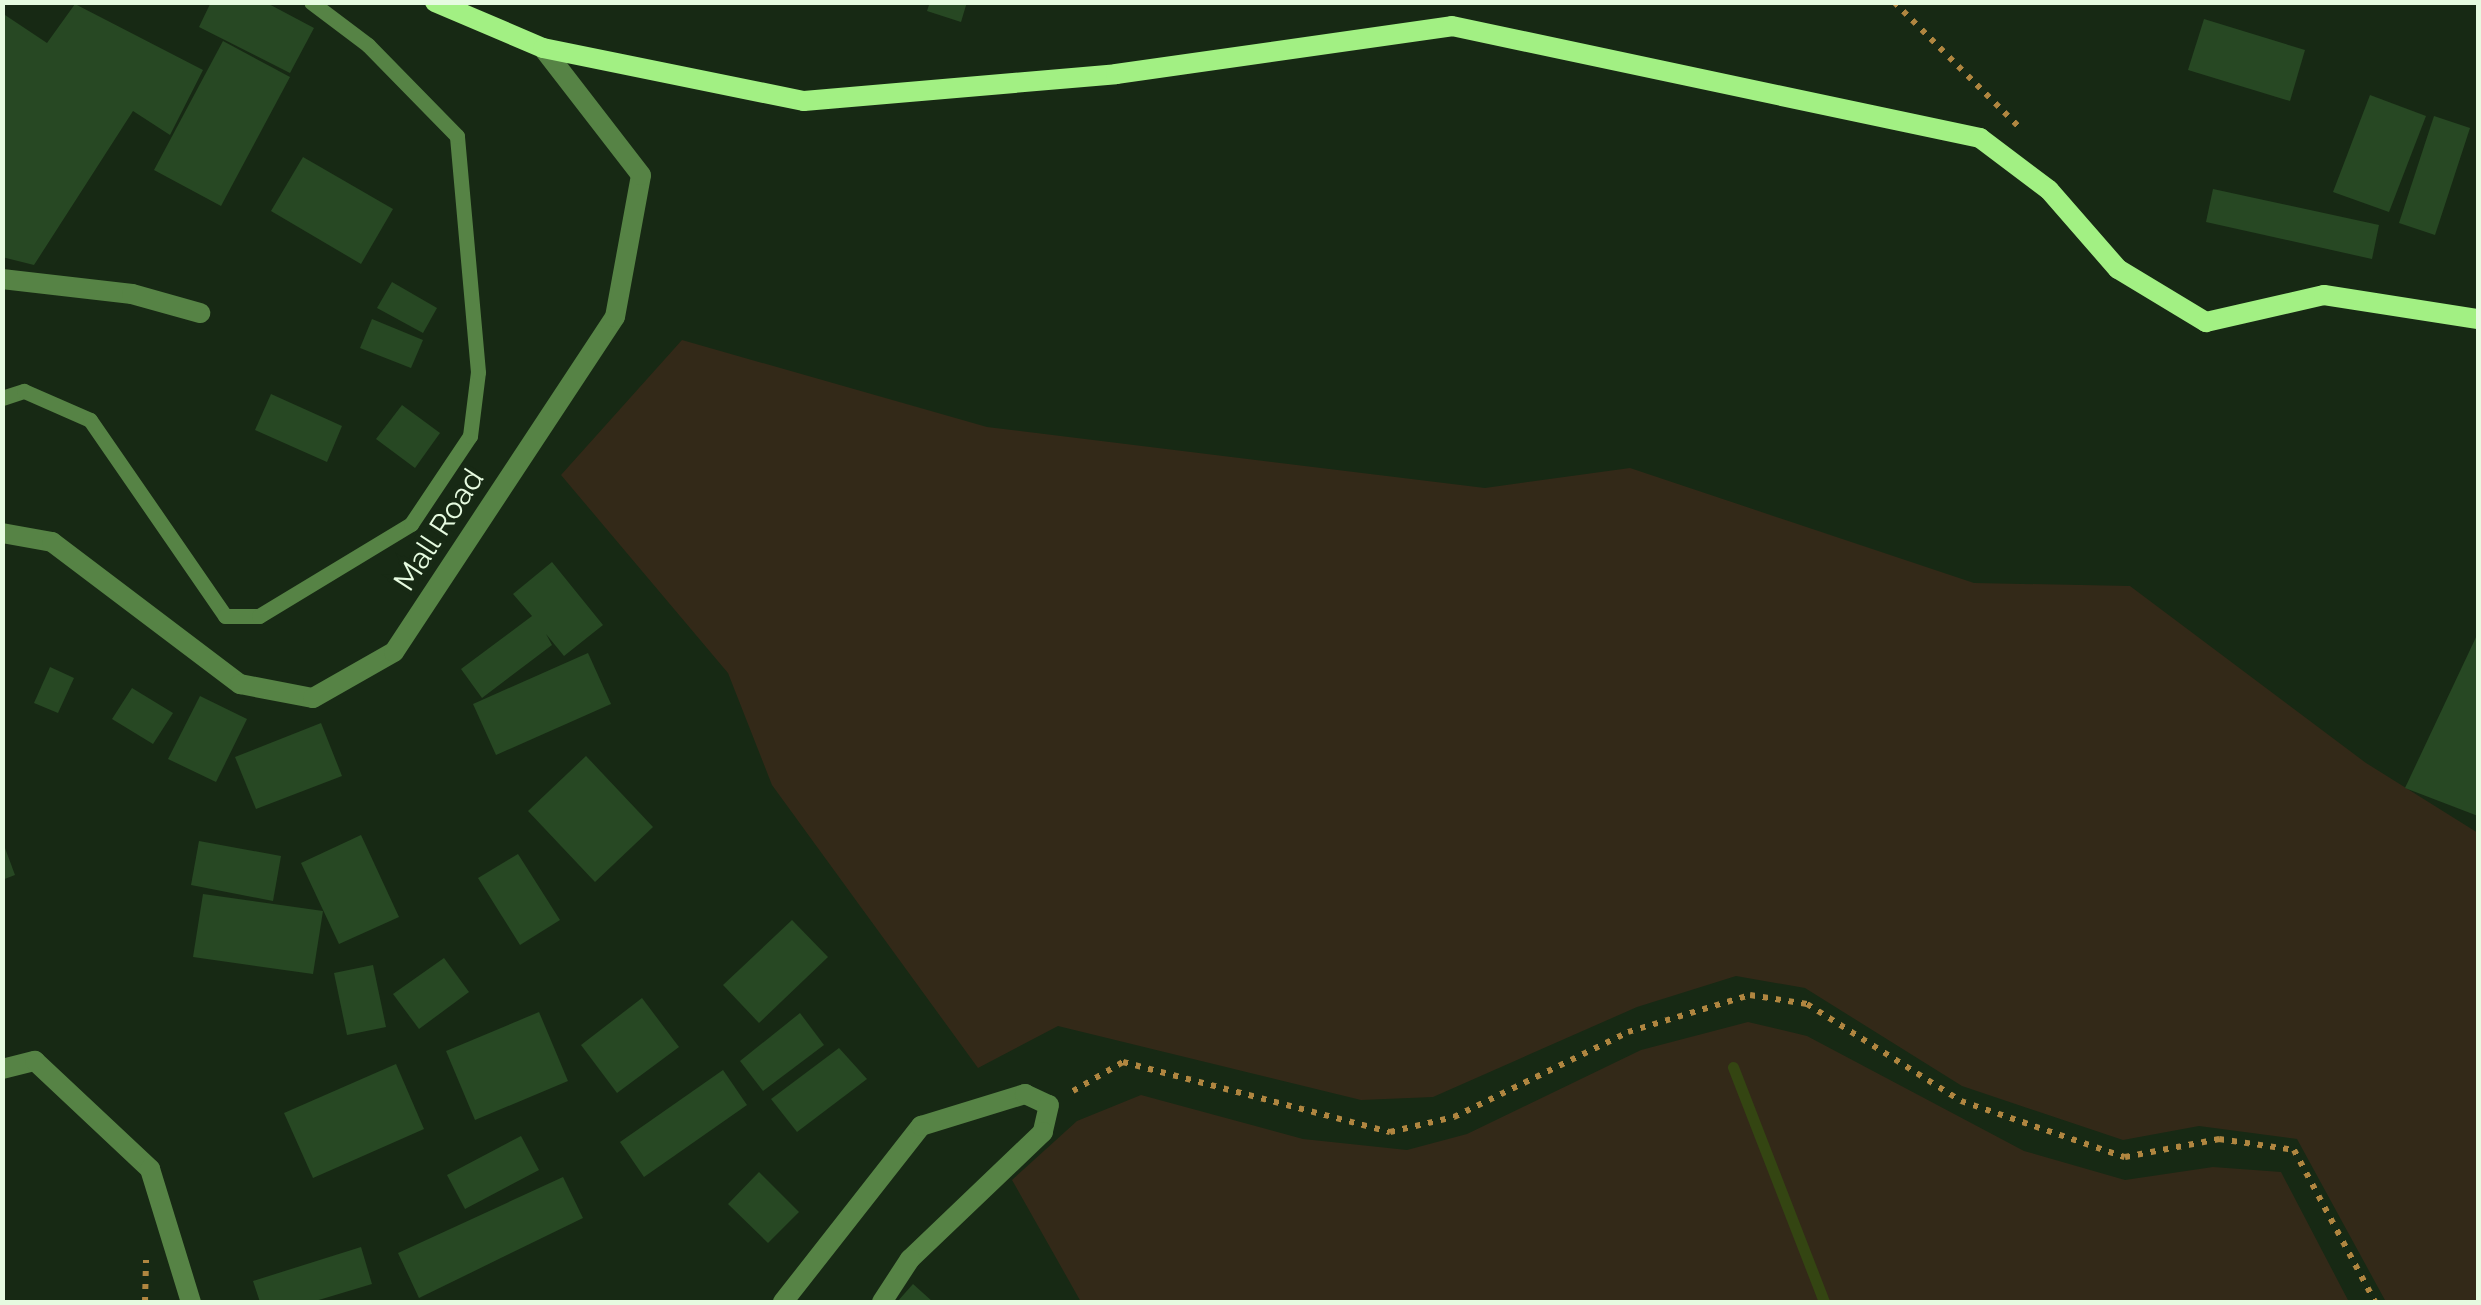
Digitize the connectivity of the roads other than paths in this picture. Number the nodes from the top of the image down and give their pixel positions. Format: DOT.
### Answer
graph roads {
  1 [pos="311,2"];
  2 [pos="435,2"];
  3 [pos="543,48"];
  4 [pos="2,278"];
  5 [pos="200,313"];
  6 [pos="2478,319"];
  7 [pos="2,398"];
  8 [pos="2,533"];
  9 [pos="2,1069"];
  10 [pos="191,1302"];
  11 [pos="783,1302"];
  12 [pos="882,1302"];
  1 -- 7 [label="lane"];
  2 -- 3 [label="main road"];
  3 -- 6 [label="main road"];
  3 -- 8 [label="street, Mall Road"];
  4 -- 5 [label="street"];
  9 -- 10 [label="street"];
  11 -- 12 [label="street"];
}
